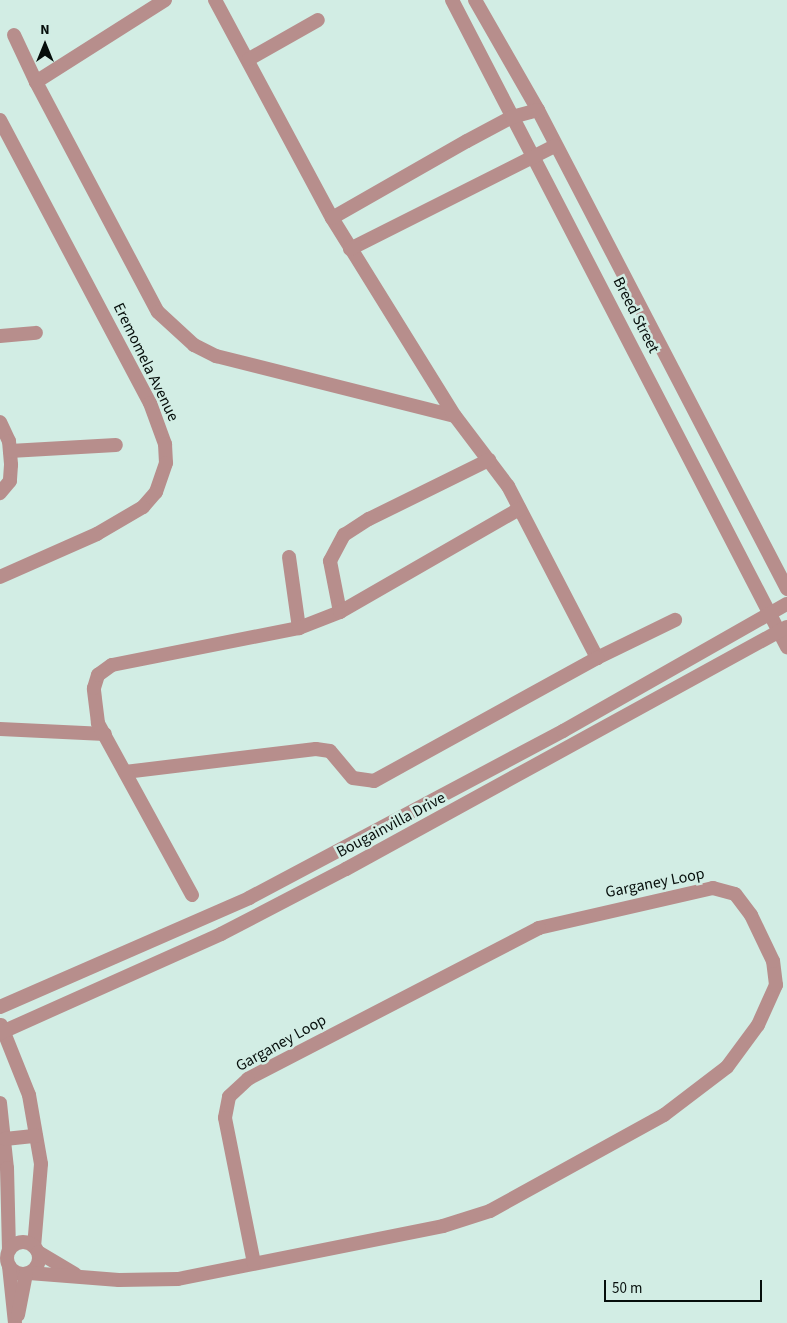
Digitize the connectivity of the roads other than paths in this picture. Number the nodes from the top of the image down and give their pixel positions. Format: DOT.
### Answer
graph roads {
  1 [pos="166,0"];
  2 [pos="215,0"];
  3 [pos="452,0"];
  4 [pos="475,0"];
  5 [pos="318,20"];
  6 [pos="14,35"];
  7 [pos="249,59"];
  8 [pos="36,82"];
  9 [pos="538,110"];
  10 [pos="512,117"];
  11 [pos="0,120"];
  12 [pos="555,146"];
  13 [pos="532,156"];
  14 [pos="332,218"];
  15 [pos="350,249"];
  16 [pos="36,333"];
  17 [pos="0,336"];
  18 [pos="455,416"];
  19 [pos="0,422"];
  20 [pos="116,445"];
  21 [pos="10,451"];
  22 [pos="489,460"];
  23 [pos="0,493"];
  24 [pos="519,509"];
  25 [pos="289,557"];
  26 [pos="0,577"];
  27 [pos="787,589"];
  28 [pos="787,604"];
  29 [pos="340,612"];
  30 [pos="769,613"];
  31 [pos="675,620"];
  32 [pos="299,628"];
  33 [pos="783,630"];
  34 [pos="787,647"];
  35 [pos="598,658"];
  36 [pos="0,729"];
  37 [pos="105,734"];
  38 [pos="125,772"];
  39 [pos="192,895"];
  40 [pos="0,1007"];
  41 [pos="1,1029"];
  42 [pos="0,1103"];
  43 [pos="36,1136"];
  44 [pos="5,1139"];
  45 [pos="9,1250"];
  46 [pos="36,1250"];
  47 [pos="254,1262"];
  48 [pos="9,1266"];
  49 [pos="28,1273"];
  50 [pos="76,1275"];
  51 [pos="15,1323"];
  1 -- 8 [label="street"];
  2 -- 7 [label="street"];
  3 -- 10 [label="street, Breed Street"];
  4 -- 9 [label="street, Breed Street"];
  5 -- 7 [label="street"];
  6 -- 8 [label="street"];
  7 -- 14 [label="street"];
  8 -- 18 [label="street"];
  9 -- 10 [label="street"];
  9 -- 12 [label="street, Breed Street"];
  10 -- 13 [label="street, Breed Street"];
  10 -- 14 [label="street"];
  11 -- 26 [label="street, Eremomela Avenue"];
  12 -- 13 [label="street"];
  12 -- 27 [label="street, Breed Street"];
  13 -- 15 [label="street"];
  13 -- 30 [label="street, Breed Street"];
  14 -- 15 [label="street"];
  15 -- 18 [label="street"];
  16 -- 17 [label="street"];
  18 -- 22 [label="street"];
  19 -- 21 [label="street"];
  20 -- 21 [label="street"];
  21 -- 23 [label="street"];
  22 -- 24 [label="street"];
  22 -- 29 [label="street"];
  24 -- 29 [label="street"];
  24 -- 35 [label="street"];
  25 -- 32 [label="street"];
  28 -- 30 [label="street, Bougainvilla Drive"];
  29 -- 32 [label="street"];
  30 -- 33 [label="street, Breed Street"];
  30 -- 40 [label="street, Bougainvilla Drive"];
  31 -- 35 [label="street"];
  32 -- 37 [label="street"];
  33 -- 34 [label="street, Breed Street"];
  33 -- 41 [label="street, Bougainvilla Drive"];
  35 -- 38 [label="street"];
  36 -- 37 [label="street"];
  37 -- 38 [label="street"];
  38 -- 39 [label="street"];
  41 -- 43 [label="street"];
  42 -- 44 [label="street"];
  43 -- 44 [label="street"];
  43 -- 46 [label="street"];
  44 -- 45 [label="street"];
  45 -- 46 [label="street"];
  45 -- 48 [label="street"];
  46 -- 49 [label="street"];
  46 -- 50 [label="street, Garganey Loop"];
  47 -- 47 [label="street, Garganey Loop"];
  47 -- 50 [label="street, Garganey Loop"];
  48 -- 49 [label="street"];
  48 -- 51 [label="street"];
  49 -- 50 [label="street, Garganey Loop"];
  49 -- 51 [label="street"];
}
